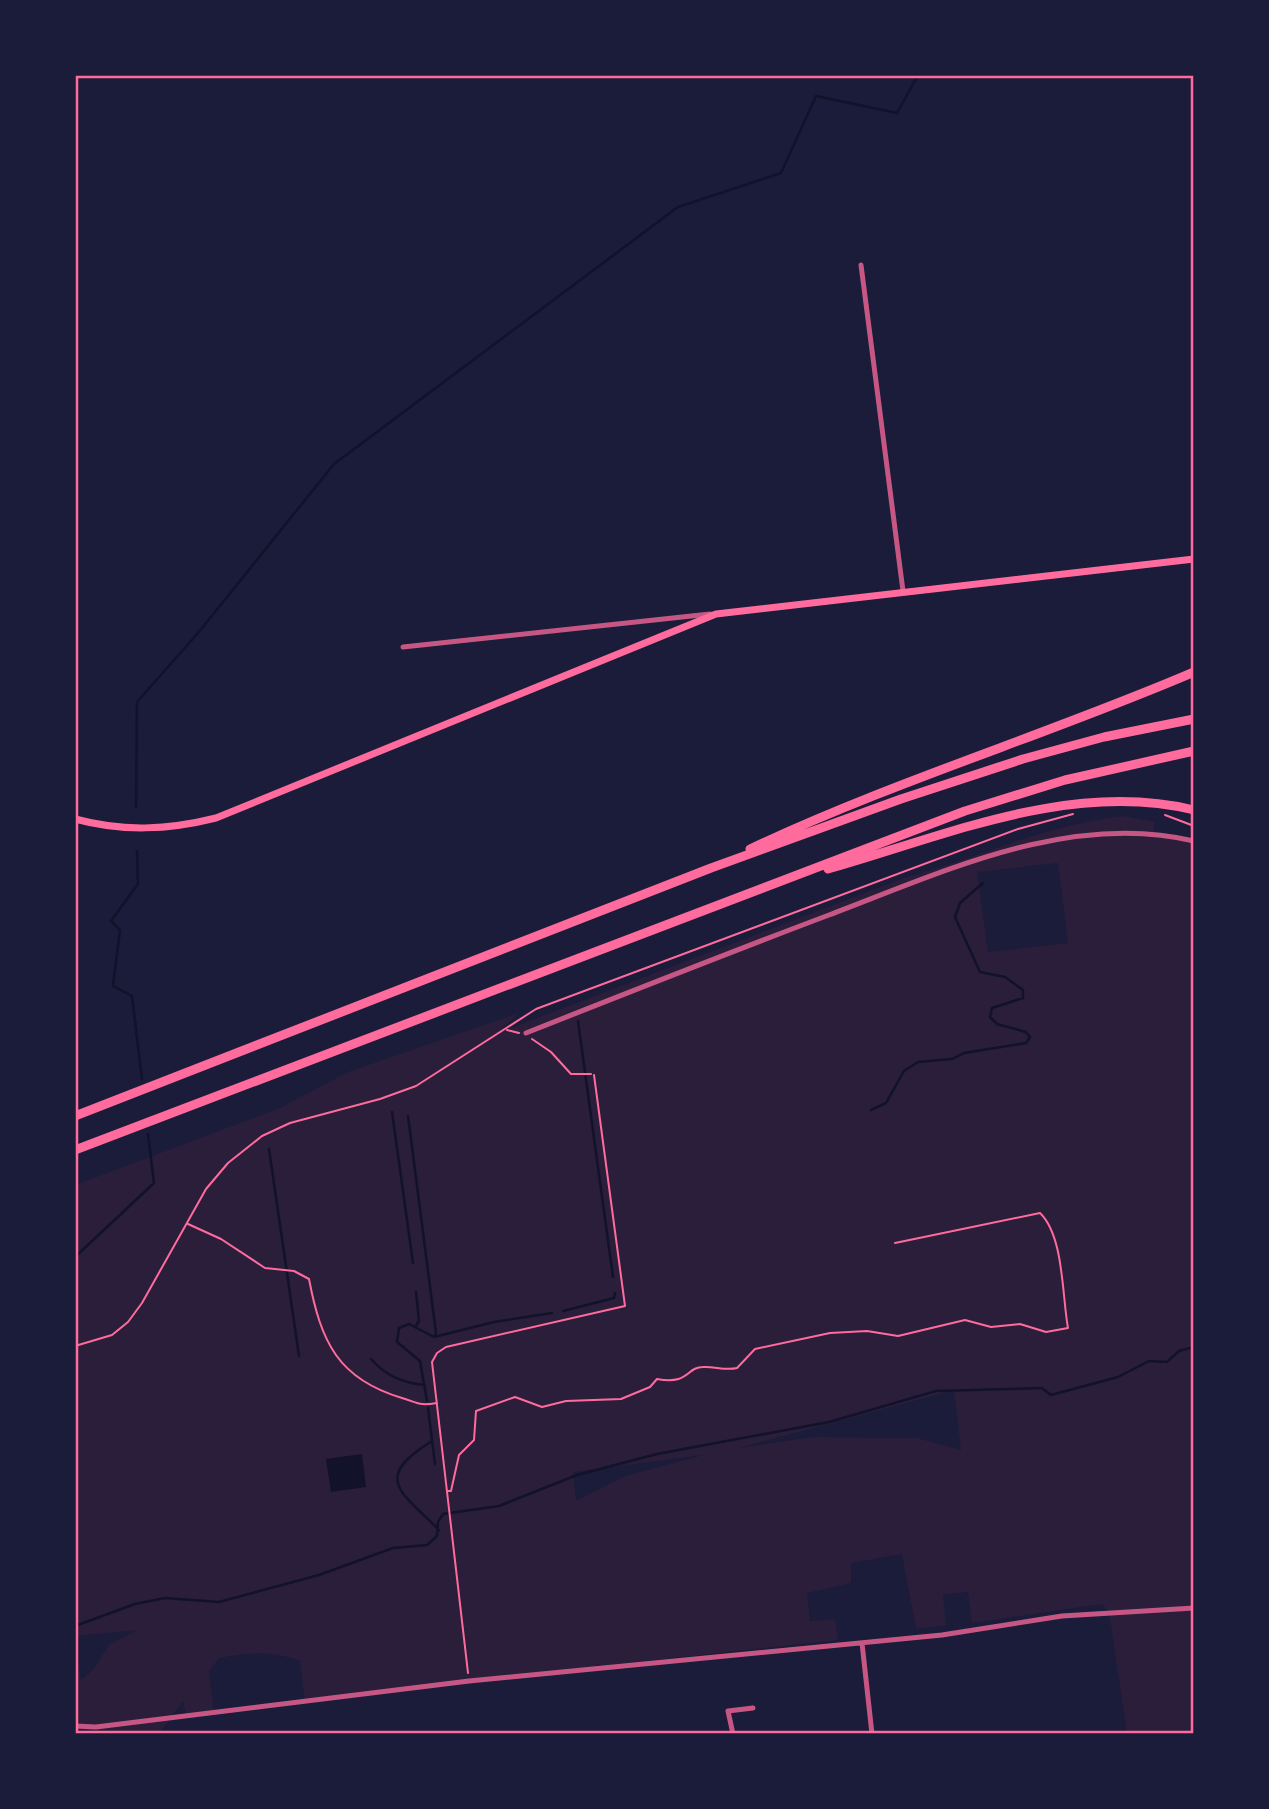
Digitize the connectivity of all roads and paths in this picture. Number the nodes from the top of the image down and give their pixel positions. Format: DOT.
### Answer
graph roads {
  1 [pos="860,265"];
  2 [pos="1194,559"];
  3 [pos="903,591"];
  4 [pos="716,614"];
  5 [pos="403,647"];
  6 [pos="1194,672"];
  7 [pos="1194,719"];
  8 [pos="1194,751"];
  9 [pos="1194,810"];
  10 [pos="1075,814"];
  11 [pos="1163,814"];
  12 [pos="75,819"];
  13 [pos="1194,826"];
  14 [pos="1194,841"];
  15 [pos="711,868"];
  16 [pos="769,885"];
  17 [pos="506,1030"];
  18 [pos="526,1033"];
  19 [pos="75,1116"];
  20 [pos="75,1150"];
  21 [pos="187,1224"];
  22 [pos="895,1242"];
  23 [pos="75,1346"];
  24 [pos="437,1404"];
  25 [pos="447,1491"];
  26 [pos="1194,1608"];
  27 [pos="862,1643"];
  28 [pos="469,1681"];
  29 [pos="753,1708"];
  30 [pos="75,1726"];
  31 [pos="733,1734"];
  32 [pos="872,1734"];
  1 -- 3 [label="street"];
  2 -- 3 [label="main road"];
  3 -- 4 [label="main road"];
  4 -- 5 [label="street"];
  4 -- 12 [label="main road"];
  6 -- 15 [label="highway"];
  7 -- 15 [label="highway"];
  8 -- 16 [label="highway"];
  9 -- 16 [label="highway"];
  10 -- 17 [label="path"];
  11 -- 13 [label="path"];
  14 -- 18 [label="street"];
  15 -- 19 [label="highway"];
  16 -- 20 [label="highway"];
  17 -- 18 [label="path"];
  17 -- 21 [label="path"];
  18 -- 24 [label="path"];
  21 -- 23 [label="path"];
  21 -- 24 [label="path"];
  22 -- 25 [label="path"];
  24 -- 25 [label="path"];
  25 -- 28 [label="path"];
  26 -- 27 [label="street"];
  27 -- 28 [label="street"];
  27 -- 32 [label="street"];
  28 -- 30 [label="street"];
  29 -- 31 [label="street"];
}
